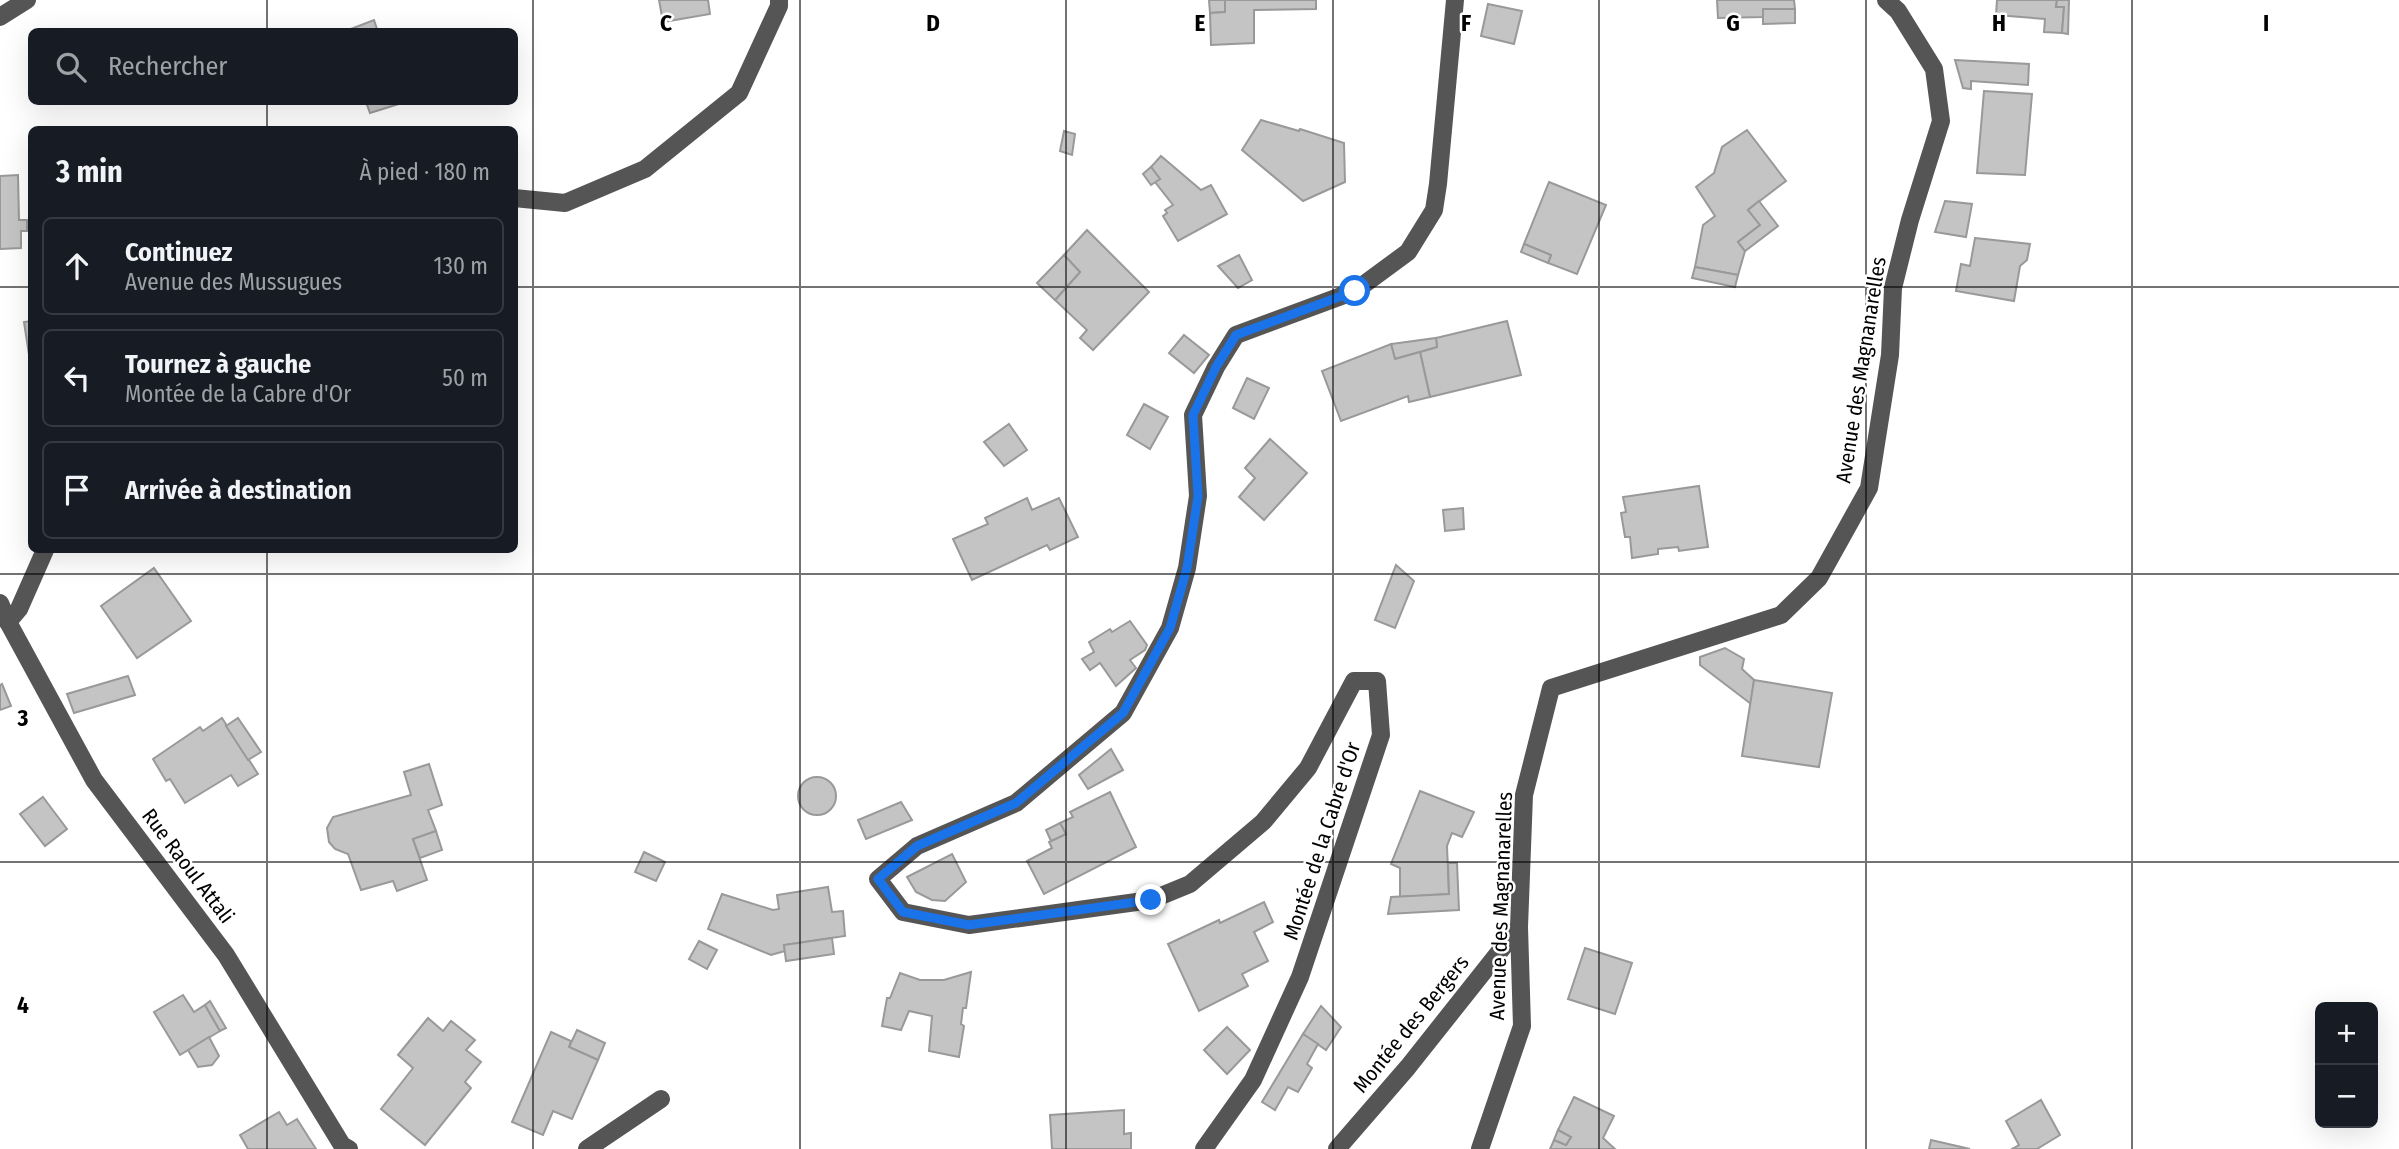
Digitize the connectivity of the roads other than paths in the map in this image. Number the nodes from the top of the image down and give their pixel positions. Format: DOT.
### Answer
graph roads {
  1 [pos="27,0"];
  2 [pos="779,0"];
  3 [pos="1455,0"];
  4 [pos="1886,0"];
  5 [pos="0,17"];
  6 [pos="518,198"];
  7 [pos="44,553"];
  8 [pos="0,603"];
  9 [pos="8,622"];
  10 [pos="1520,927"];
  11 [pos="661,1099"];
  12 [pos="349,1149"];
  13 [pos="587,1149"];
  14 [pos="1204,1149"];
  15 [pos="1337,1149"];
  16 [pos="1480,1149"];
  1 -- 5 [label="street"];
  2 -- 6 [label="street"];
  3 -- 14 [label="street, Montée de la Cabre d'Or"];
  4 -- 10 [label="street, Avenue des Magnanarelles"];
  7 -- 9 [label="street"];
  8 -- 9 [label="street, Rue Raoul Attali"];
  9 -- 12 [label="street, Rue Raoul Attali"];
  10 -- 15 [label="street, Montée des Bergers"];
  10 -- 16 [label="street, Avenue des Magnanarelles"];
  11 -- 13 [label="street"];
}
